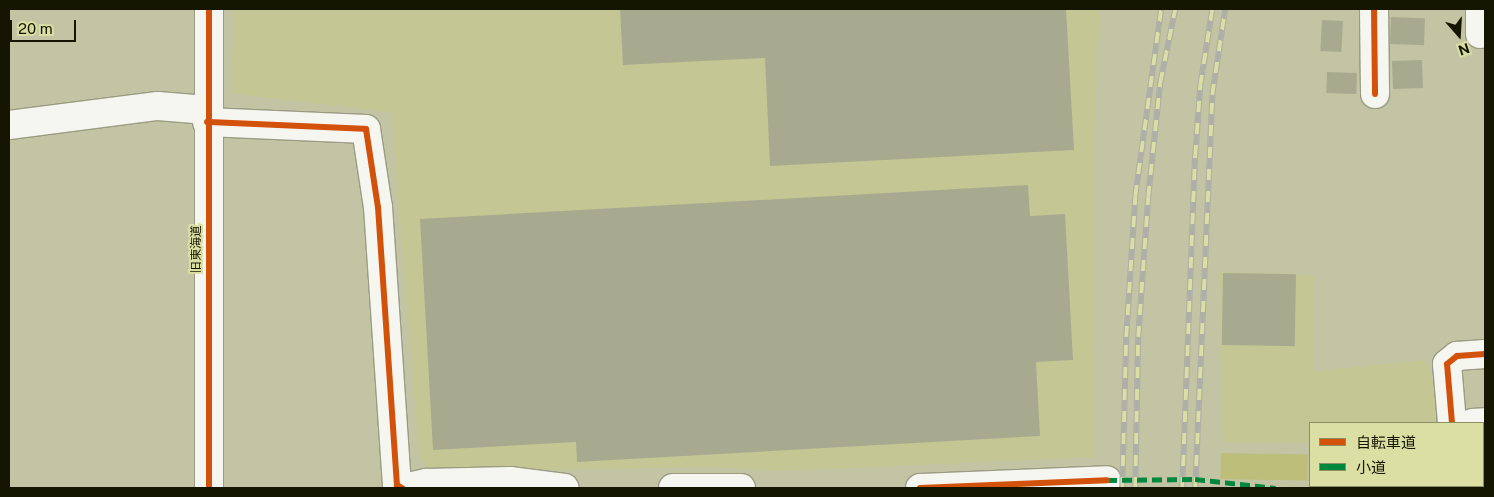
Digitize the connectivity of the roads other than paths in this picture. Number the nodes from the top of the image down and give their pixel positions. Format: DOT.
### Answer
graph roads {
  1 [pos="209,9"];
  2 [pos="1374,9"];
  3 [pos="1375,94"];
  4 [pos="207,116"];
  5 [pos="9,125"];
  6 [pos="1485,354"];
  7 [pos="1452,422"];
  8 [pos="1107,480"];
  9 [pos="209,488"];
  10 [pos="403,488"];
  11 [pos="565,488"];
  12 [pos="673,488"];
  13 [pos="741,488"];
  14 [pos="920,488"];
  1 -- 4 [label="street, 旧東海道"];
  2 -- 3 [label="street"];
  4 -- 5 [label="street"];
  4 -- 9 [label="street, 旧東海道"];
  4 -- 10 [label="street"];
  6 -- 7 [label="street"];
  8 -- 14 [label="street"];
  10 -- 11 [label="street"];
  12 -- 13 [label="street"];
}
